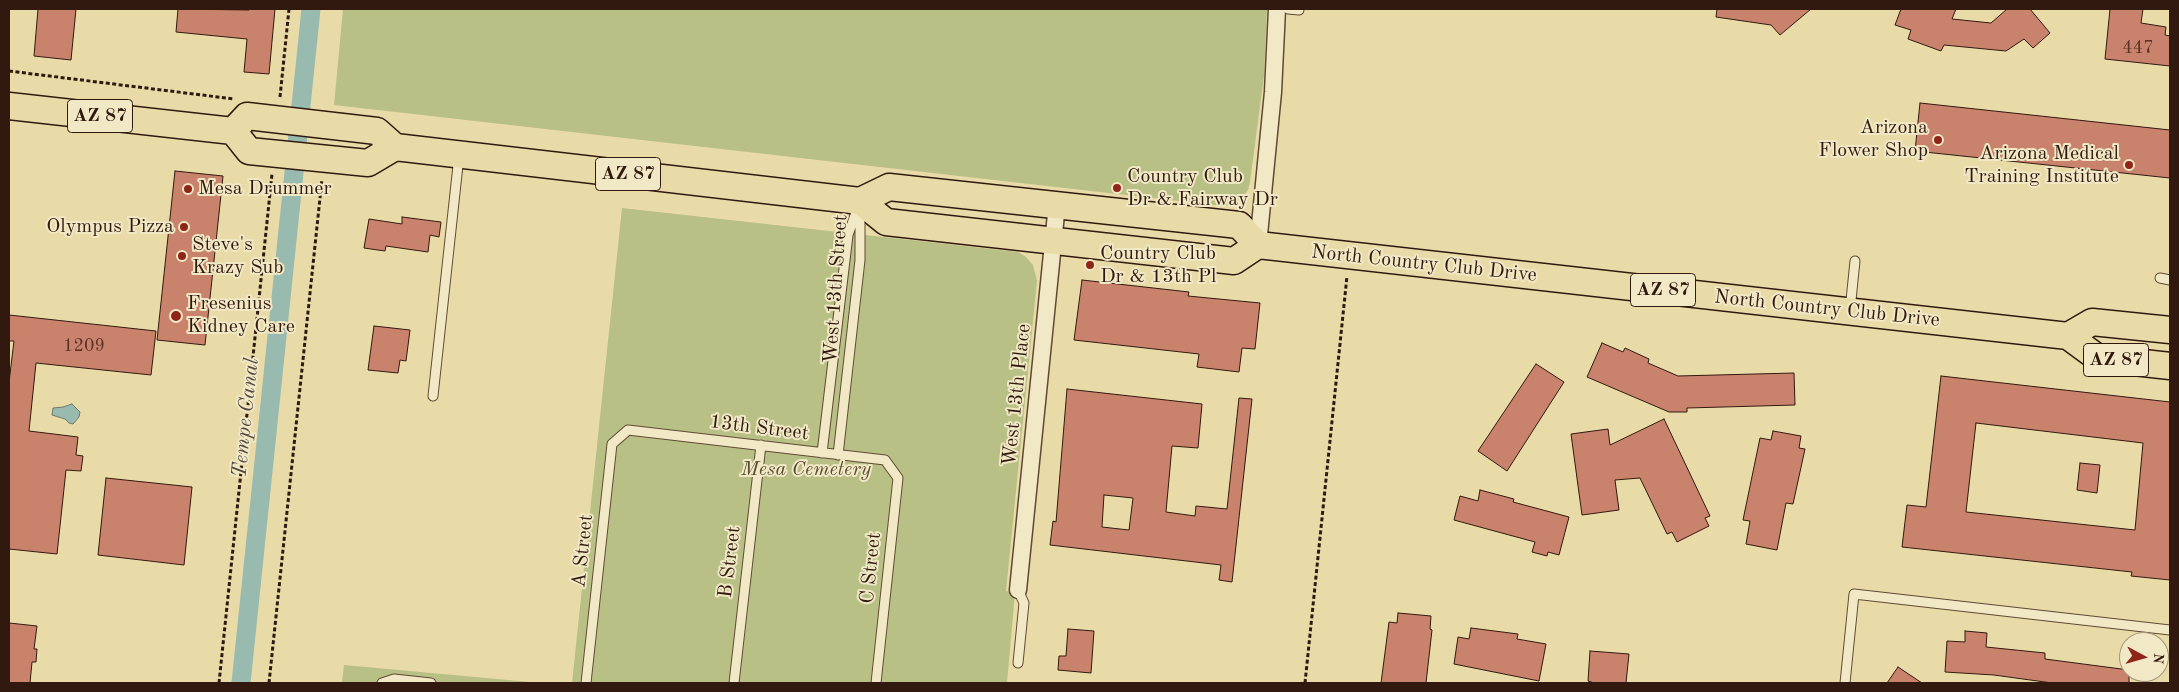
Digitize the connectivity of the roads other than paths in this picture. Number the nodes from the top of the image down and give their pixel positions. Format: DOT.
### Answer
graph roads {
  1 [pos="1277,9"];
  2 [pos="1288,9"];
  3 [pos="1299,10"];
  4 [pos="9,106"];
  5 [pos="233,130"];
  6 [pos="395,147"];
  7 [pos="460,155"];
  8 [pos="860,201"];
  9 [pos="1057,204"];
  10 [pos="1054,240"];
  11 [pos="1258,245"];
  12 [pos="1855,260"];
  13 [pos="2160,278"];
  14 [pos="2170,280"];
  15 [pos="1850,311"];
  16 [pos="2170,330"];
  17 [pos="2068,336"];
  18 [pos="2170,366"];
  19 [pos="433,396"];
  20 [pos="628,430"];
  21 [pos="761,446"];
  22 [pos="822,453"];
  23 [pos="838,455"];
  24 [pos="885,460"];
  25 [pos="1018,590"];
  26 [pos="2170,630"];
  27 [pos="1018,663"];
  28 [pos="382,683"];
  29 [pos="432,683"];
  30 [pos="586,683"];
  31 [pos="734,683"];
  32 [pos="876,683"];
  33 [pos="1844,683"];
  1 -- 11 [label="street"];
  2 -- 3 [label="lane"];
  4 -- 5 [label="main road, AZ 87"];
  5 -- 6 [label="main road"];
  5 -- 6 [label="main road"];
  6 -- 7 [label="main road, AZ 87"];
  7 -- 8 [label="main road, AZ 87"];
  7 -- 19 [label="lane"];
  8 -- 9 [label="main road"];
  8 -- 10 [label="main road"];
  8 -- 22 [label="lane, West 13th Street"];
  8 -- 23 [label="lane, West 13th Street"];
  9 -- 10 [label="street, West 13th Place"];
  9 -- 11 [label="main road"];
  10 -- 11 [label="main road"];
  10 -- 25 [label="street, West 13th Place"];
  11 -- 15 [label="main road, North Country Club Drive / AZ 87"];
  12 -- 15 [label="lane"];
  13 -- 14 [label="lane"];
  15 -- 17 [label="main road, North Country Club Drive / AZ 87"];
  16 -- 17 [label="main road, AZ 87"];
  17 -- 18 [label="main road, North Country Club Drive / AZ 87"];
  20 -- 21 [label="lane, 13th Street"];
  20 -- 30 [label="lane, A Street"];
  21 -- 22 [label="lane, 13th Street"];
  21 -- 31 [label="lane, B Street"];
  22 -- 23 [label="lane, 13th Street"];
  23 -- 24 [label="lane, 13th Street"];
  24 -- 32 [label="lane, C Street"];
  25 -- 27 [label="lane"];
  26 -- 33 [label="lane"];
  28 -- 29 [label="lane"];
}
